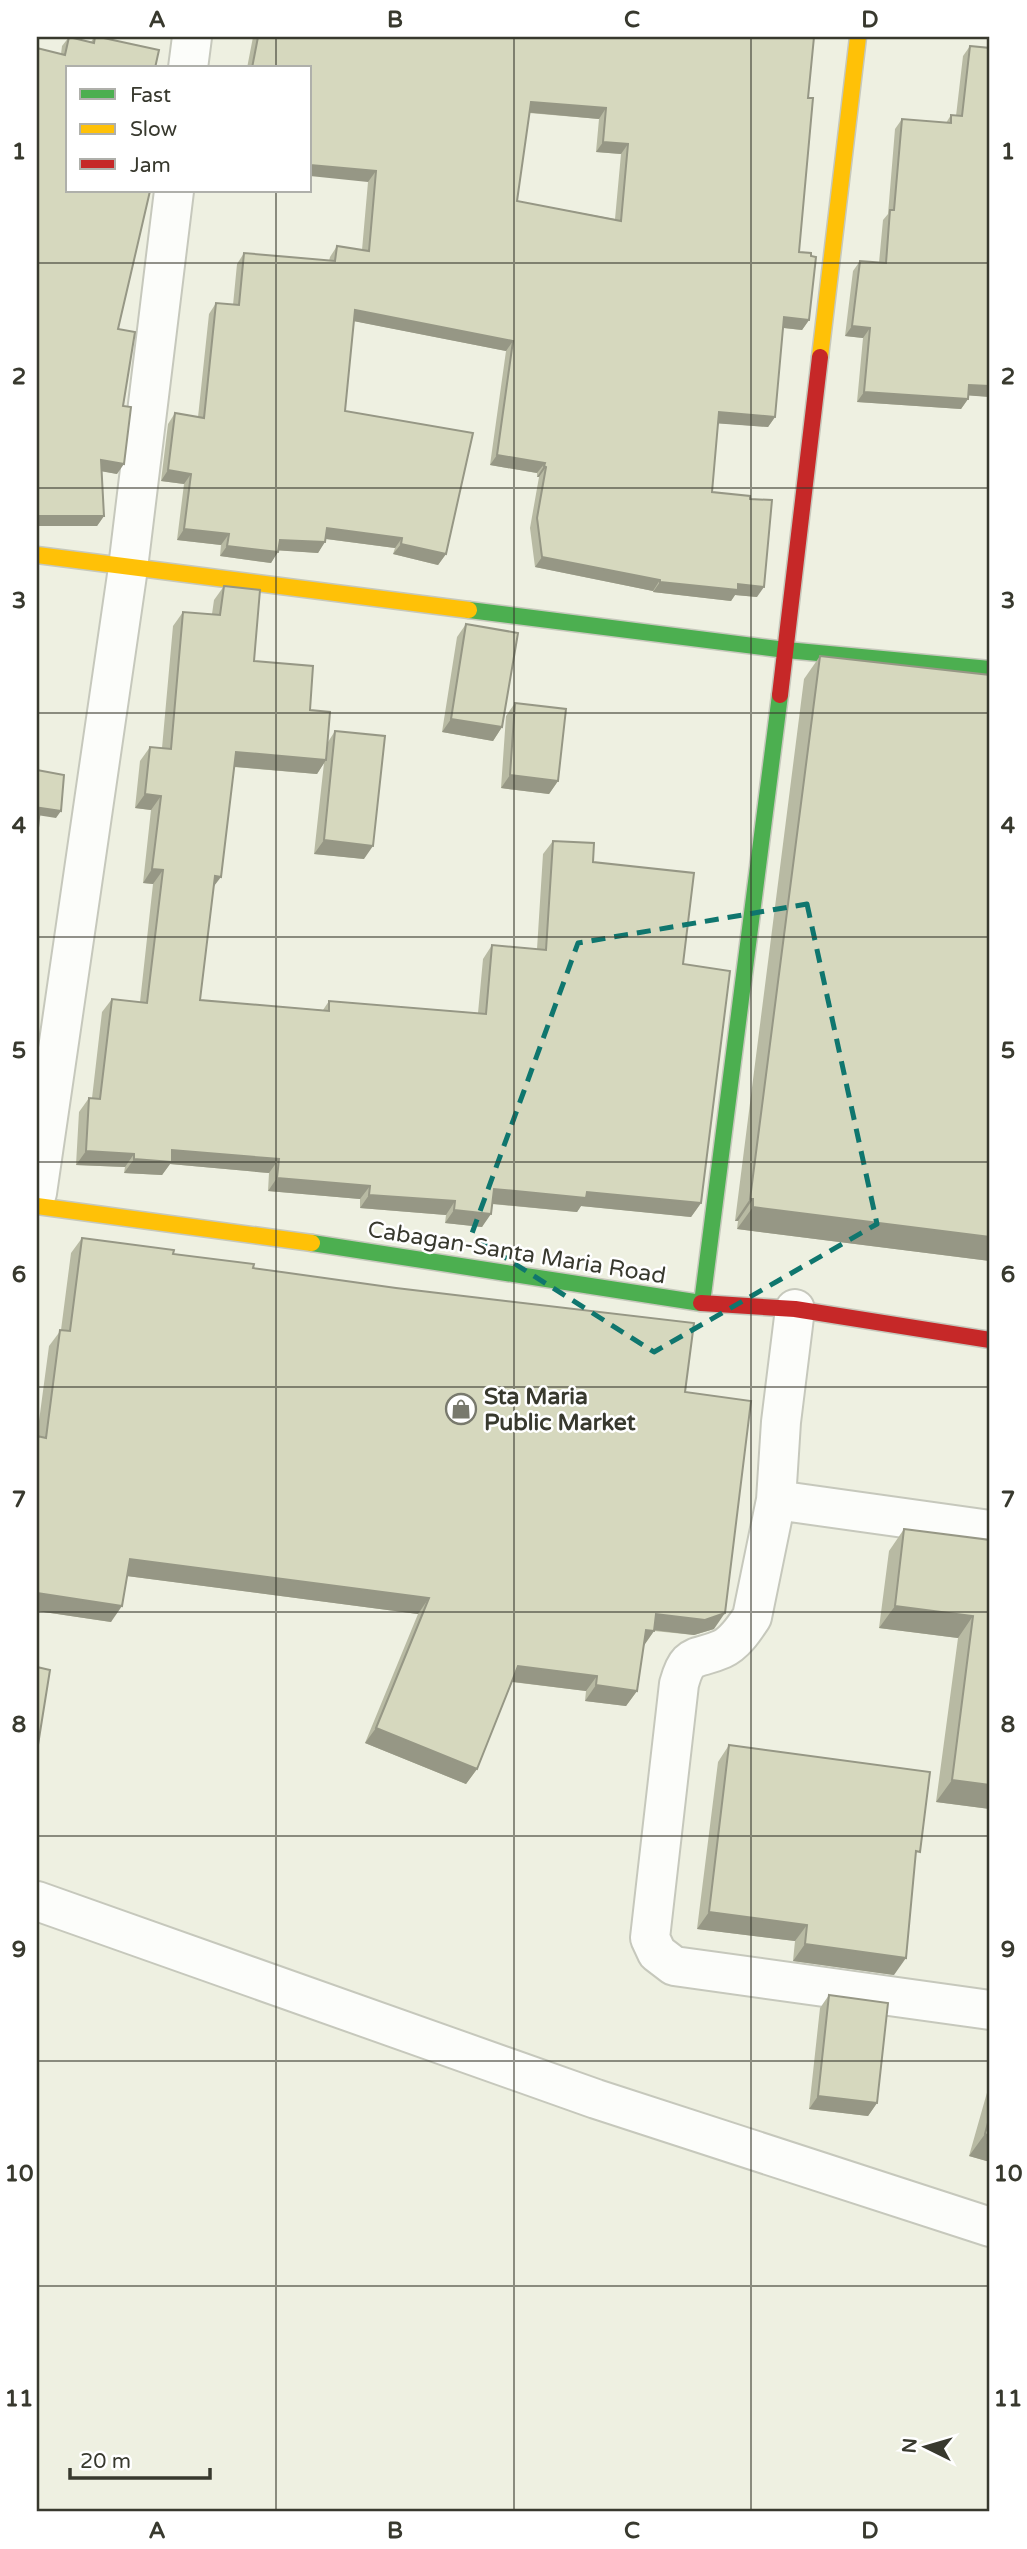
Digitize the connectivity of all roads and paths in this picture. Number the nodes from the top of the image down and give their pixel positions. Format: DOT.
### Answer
graph roads {
  1 [pos="192,37"];
  2 [pos="858,37"];
  3 [pos="188,66"];
  4 [pos="174,192"];
  5 [pos="37,555"];
  6 [pos="128,568"];
  7 [pos="786,650"];
  8 [pos="990,669"];
  9 [pos="37,1193"];
  10 [pos="37,1206"];
  11 [pos="702,1303"];
  12 [pos="795,1309"];
  13 [pos="990,1340"];
  14 [pos="776,1500"];
  15 [pos="990,1530"];
  16 [pos="37,1901"];
  17 [pos="990,2010"];
  18 [pos="990,2227"];
  1 -- 3 [label="street"];
  2 -- 7 [label="street"];
  4 -- 6 [label="street"];
  5 -- 6 [label="street"];
  6 -- 7 [label="street"];
  6 -- 9 [label="street"];
  7 -- 8 [label="street"];
  7 -- 11 [label="street"];
  10 -- 11 [label="street, Cabagan-Santa Maria Road"];
  11 -- 12 [label="street, Cabagan-Santa Maria Road"];
  12 -- 13 [label="street, Cabagan-Santa Maria Road"];
  12 -- 14 [label="street"];
  14 -- 15 [label="street"];
  14 -- 17 [label="street"];
  16 -- 18 [label="street"];
}
